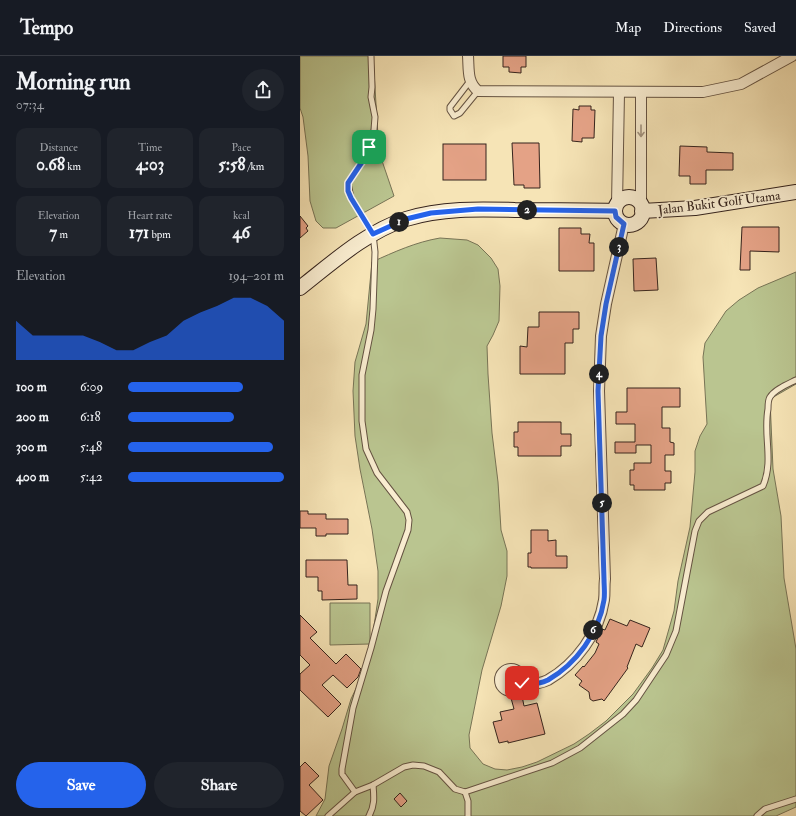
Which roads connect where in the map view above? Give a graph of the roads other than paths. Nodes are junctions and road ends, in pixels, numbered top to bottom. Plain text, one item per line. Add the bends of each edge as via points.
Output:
1 (371, 56) edge
2 (468, 56) edge
3 (792, 56) edge
4 (470, 81) junction
5 (478, 91) junction
6 (619, 92) junction
7 (641, 92) junction
8 (796, 192) edge
9 (616, 207) junction
10 (642, 208) junction
11 (624, 224) junction
12 (373, 234) junction
13 (300, 288) edge
14 (796, 380) edge
15 (521, 686) dead end
16 (373, 785) junction
17 (355, 792) junction
18 (465, 792) junction
19 (796, 800) edge
20 (328, 816) edge
21 (369, 816) edge
22 (468, 816) edge
23 (757, 816) edge

1 - 12 lane via 374,130 362,162 348,183 348,191
2 - 4 street
3 - 7 street via 741,84 703,92
4 - 5 street
4 - 5 lane via 450,107 454,116 460,113
5 - 6 street
6 - 7 street
6 - 9 street
7 -> 10 street
8 - 10 street, Jalan Bukit Golf Utama via 695,208
9 - 10 street via 621,200 629,197 637,200
9 - 11 street via 616,217
9 - 12 street via 478,209 431,213 406,219
10 - 11 street via 640,219 633,224
11 - 15 street via 601,336 598,391 604,601 591,634 574,660 547,680
12 - 13 street via 352,247
12 - 17 lane via 373,309 362,375 362,421 366,449 377,473 402,504 410,520 386,591 353,708 342,774
14 - 18 lane via 777,390 770,397 766,419 769,461 763,486 717,506 700,521 695,531 676,631 666,655 636,700 623,714 580,748 538,768
16 - 17 lane
16 - 18 lane via 404,767 413,765 439,772 455,789
16 - 21 lane via 375,799
17 - 20 lane
18 - 22 lane
19 - 23 lane via 765,809

